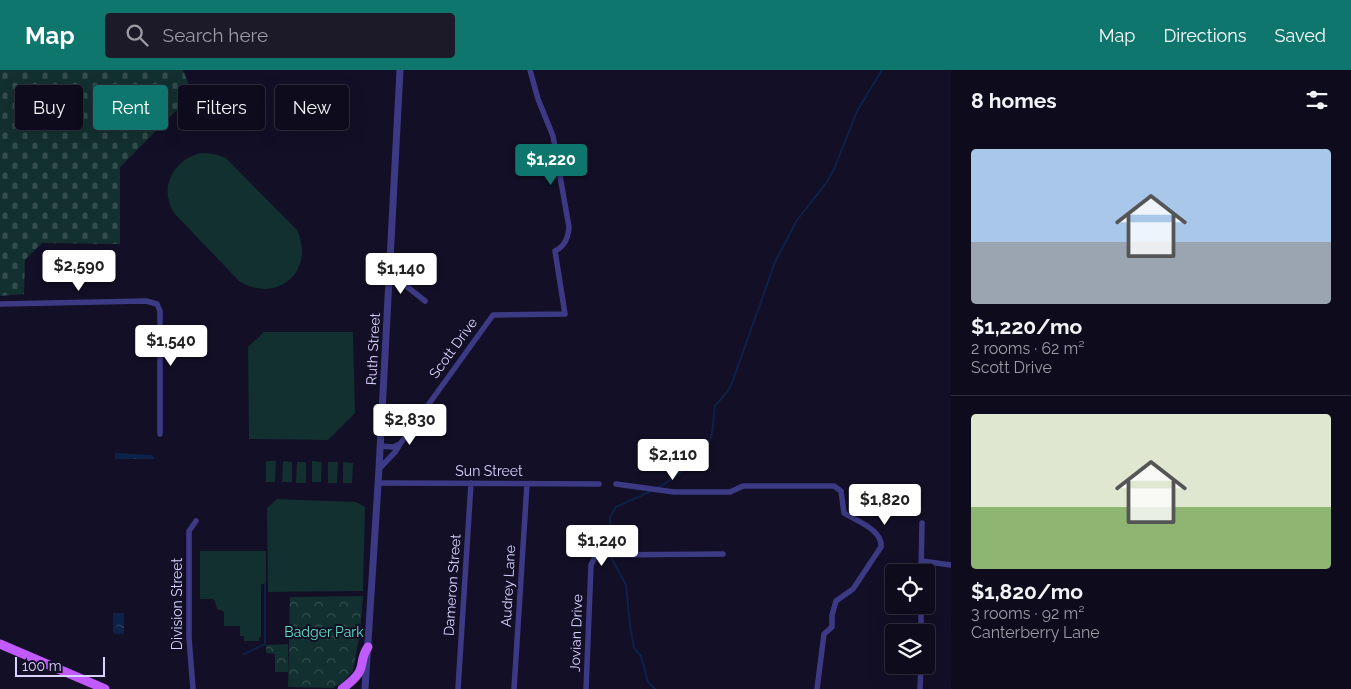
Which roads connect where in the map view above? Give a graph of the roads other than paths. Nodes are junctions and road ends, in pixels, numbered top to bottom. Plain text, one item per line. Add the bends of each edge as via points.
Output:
1 (400, 70) edge
2 (530, 70) edge
3 (390, 273) junction
4 (425, 301) dead end
5 (0, 304) edge
6 (160, 434) dead end
7 (400, 444) junction
8 (380, 446) junction
9 (379, 469) junction
10 (471, 483) junction
11 (378, 484) junction
12 (527, 484) junction
13 (599, 484) dead end
14 (616, 484) dead end
15 (196, 521) dead end
16 (922, 523) dead end
17 (723, 554) dead end
18 (922, 561) joint
19 (951, 565) edge
20 (0, 644) edge
21 (368, 647) junction
22 (921, 674) edge
23 (458, 688) edge
24 (105, 689) edge
25 (193, 689) edge
26 (342, 689) edge
27 (365, 689) edge
28 (514, 689) edge
29 (586, 689) edge
30 (817, 689) edge
31 (920, 689) edge

1 - 3 street, Ruth Street
2 - 7 street, Scott Drive via 553,136 569,227 568,238 555,251 565,314 493,315
3 - 4 street
3 - 8 street, Ruth Street
5 - 6 street via 146,301 157,304 160,311
7 - 8 street
7 - 9 street, Scott Drive
8 - 9 street, Ruth Street
9 - 11 street, Ruth Street
10 - 11 street, Sun Street
10 - 12 street, Sun Street
10 - 23 street, Dameron Street
11 - 21 street, Ruth Street
12 - 13 street, Sun Street
12 - 28 street, Audrey Lane
14 - 30 street via 674,492 730,492 743,486 834,486 841,492 844,513 878,534 882,541 853,589 836,601 832,627 824,634
15 - 25 street, Division Street via 189,531 189,644
16 - 18 street
17 - 29 street, Jovian Drive via 595,557 591,565
18 - 19 street
20 - 24 main road
21 - 26 main road via 362,655 358,674
21 - 27 street, Ruth Street
22 - 31 street

